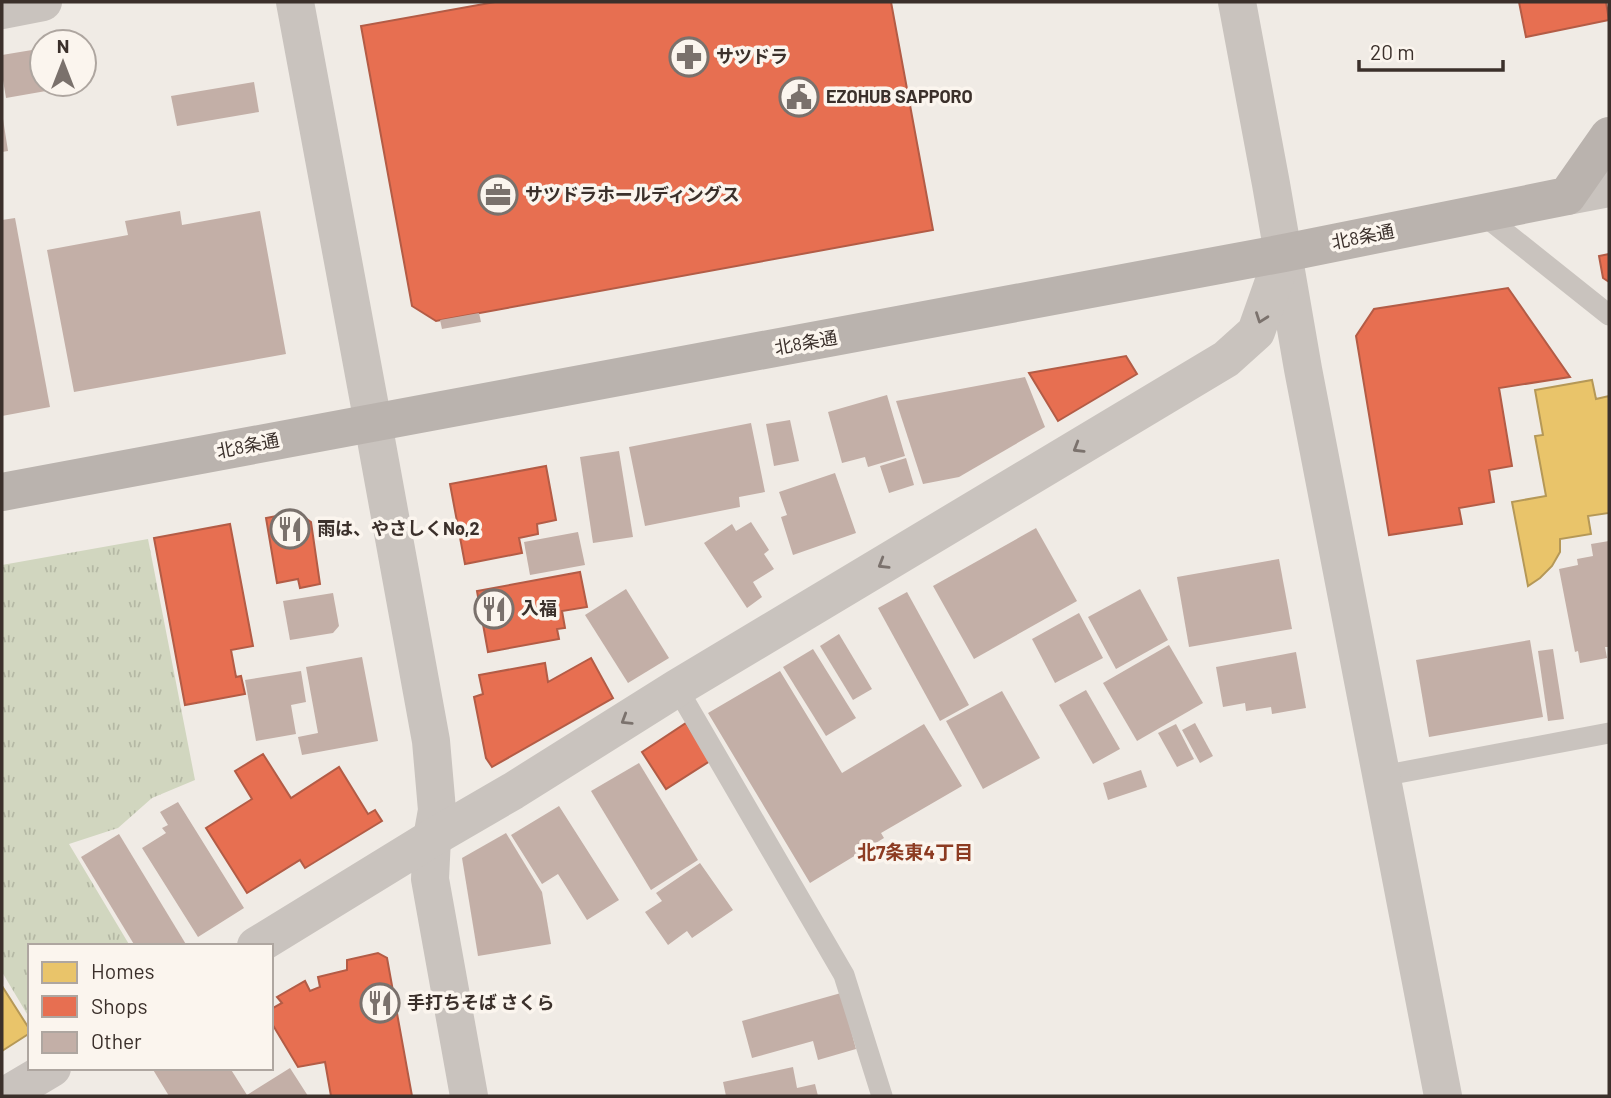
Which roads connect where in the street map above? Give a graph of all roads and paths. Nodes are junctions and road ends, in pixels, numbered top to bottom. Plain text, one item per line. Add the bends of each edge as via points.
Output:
1 (43, 2) edge
2 (295, 2) edge
3 (1237, 2) edge
4 (2, 10) edge
5 (1609, 136) edge
6 (1609, 188) edge
7 (1567, 196) junction
8 (1481, 213) junction
9 (1284, 254) junction
10 (1609, 315) edge
11 (373, 423) junction
12 (2, 492) edge
13 (677, 688) junction
14 (1609, 733) edge
15 (1381, 776) junction
16 (432, 838) junction
17 (259, 944) edge
18 (49, 1070) edge
19 (5, 1096) edge
20 (468, 1096) edge
21 (882, 1096) edge
22 (1443, 1096) edge

1 - 4 street
2 - 11 street
3 - 9 street
5 - 7 main road
6 - 7 street, 北8条通
7 - 8 main road, 北8条通
8 - 9 main road, 北8条通
8 - 10 lane
9 - 11 main road, 北8条通
9 -> 13 street via 1256,332 1226,359
9 - 15 street
11 - 12 main road, 北8条通
11 - 16 street via 430,741 437,810
13 -> 16 street
13 - 21 lane via 844,975
14 - 15 lane
15 - 22 street
16 - 17 street
16 - 20 street via 430,879
18 - 19 street

